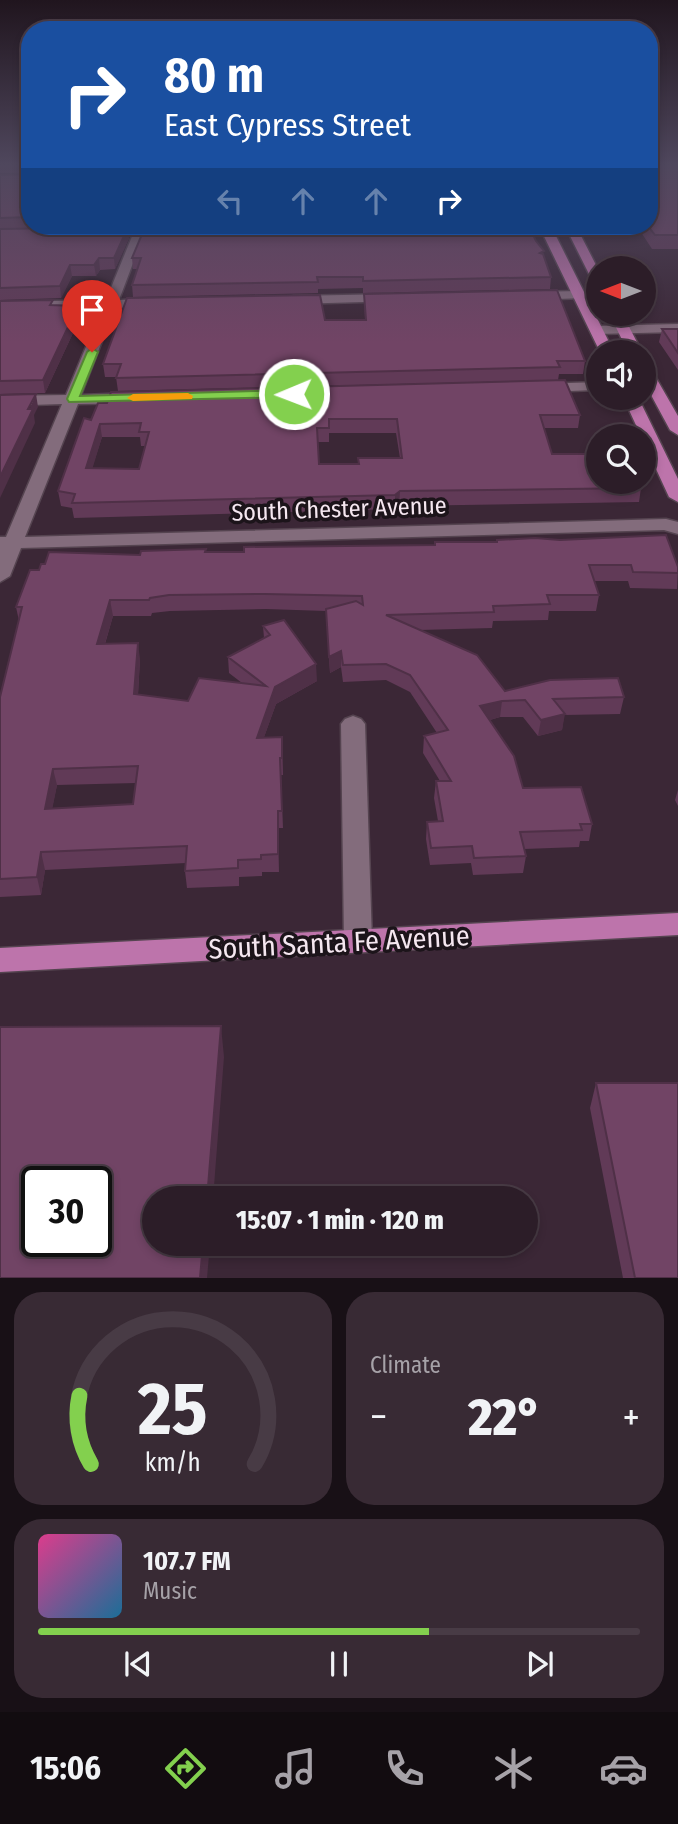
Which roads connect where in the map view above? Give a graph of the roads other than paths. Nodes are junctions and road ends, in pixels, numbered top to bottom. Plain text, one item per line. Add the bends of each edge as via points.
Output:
1 (138, 235) edge
2 (549, 235) edge
3 (575, 235) edge
4 (586, 257) edge
5 (579, 295) junction
6 (510, 296) edge
7 (401, 298) edge
8 (277, 301) edge
9 (167, 303) edge
10 (112, 304) junction
11 (0, 306) edge
12 (622, 326) edge
13 (678, 328) edge
14 (597, 330) junction
15 (624, 330) junction
16 (602, 340) edge
17 (629, 340) edge
18 (586, 386) edge
19 (529, 388) edge
20 (656, 396) edge
21 (156, 397) edge
22 (73, 399) junction
23 (0, 401) edge
24 (636, 410) edge
25 (676, 423) edge
26 (678, 497) edge
27 (678, 528) edge
28 (7, 543) edge
29 (0, 576) edge
30 (353, 724) dead end
31 (678, 924) edge
32 (358, 942) junction
33 (0, 960) edge

1 - 10 street
2 - 5 main road
3 - 4 main road
5 - 6 street
5 - 14 main road
7 - 8 street
9 - 10 street
10 - 11 street
10 - 22 street
12 - 15 main road
13 - 15 street
14 - 15 street
14 - 16 main road
15 - 17 main road
18 - 19 street
20 - 25 main road
21 - 22 street
22 - 23 street
22 - 28 street
24 - 26 main road
27 - 28 street, South Chester Avenue via 666,524
28 - 29 street
30 - 32 street
31 - 32 main road, South Santa Fe Avenue
32 - 33 main road, South Santa Fe Avenue

